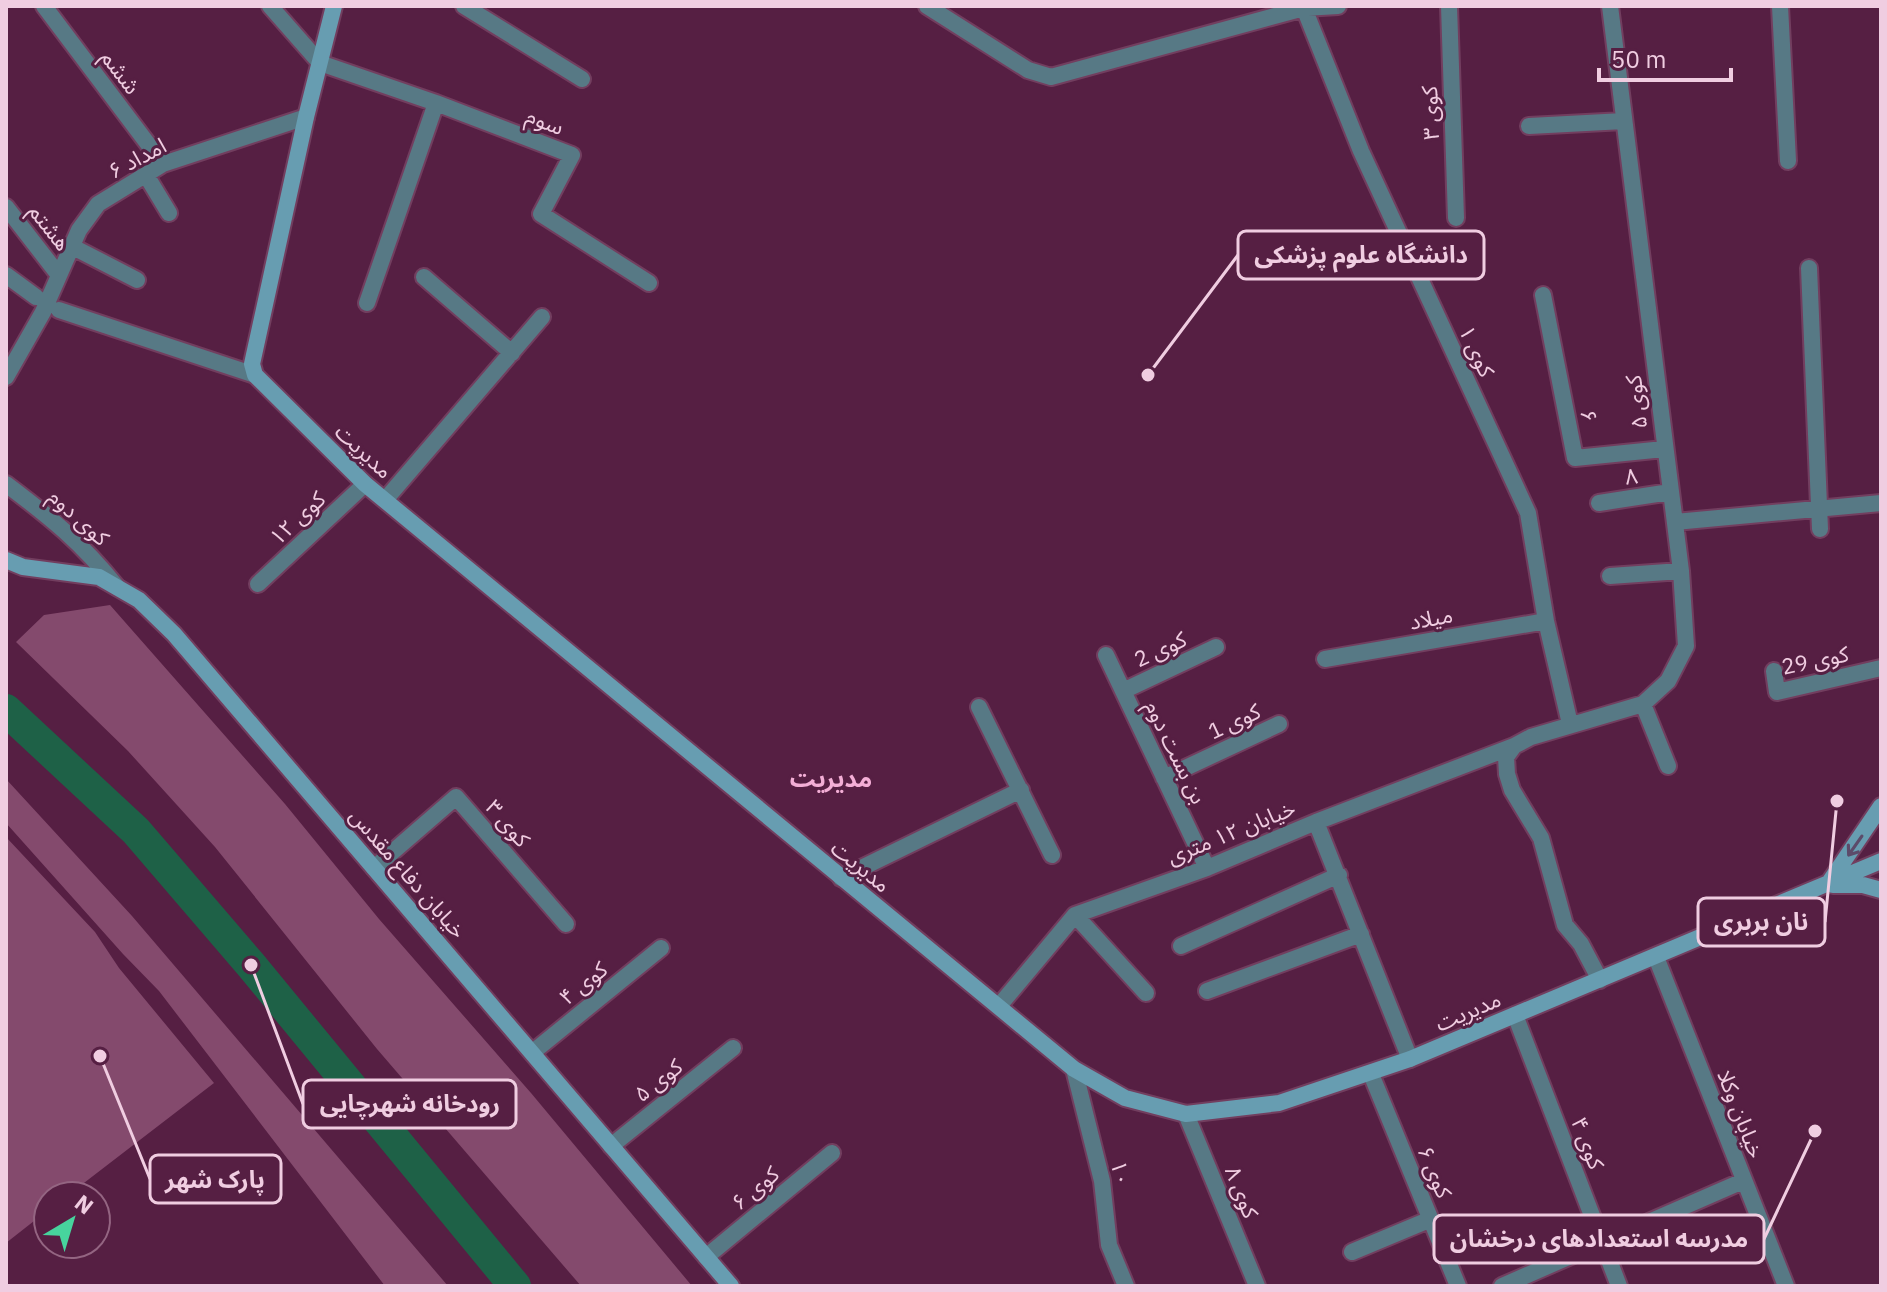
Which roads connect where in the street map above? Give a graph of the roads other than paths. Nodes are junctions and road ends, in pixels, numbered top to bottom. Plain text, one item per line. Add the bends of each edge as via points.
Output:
1 (44, 6) edge
2 (270, 6) edge
3 (334, 6) edge
4 (464, 6) edge
5 (927, 6) edge
6 (1338, 6) edge
7 (1449, 6) edge
8 (1610, 6) edge
9 (1780, 6) edge
10 (1304, 8) junction
11 (320, 63) junction
12 (582, 79) dead end
13 (436, 103) junction
14 (306, 117) junction
15 (1624, 121) junction
16 (1529, 126) dead end
17 (1788, 161) dead end
18 (163, 164) junction
19 (146, 175) junction
20 (6, 207) edge
21 (169, 213) dead end
22 (1456, 218) dead end
23 (71, 246) junction
24 (1809, 268) dead end
25 (58, 274) junction
26 (6, 275) edge
27 (424, 277) dead end
28 (137, 280) dead end
29 (649, 283) dead end
30 (1543, 295) dead end
31 (367, 303) dead end
32 (47, 304) junction
33 (542, 317) dead end
34 (512, 353) junction
35 (255, 375) junction
36 (6, 377) edge
37 (1664, 449) junction
38 (6, 484) edge
39 (365, 484) junction
40 (1670, 492) junction
41 (385, 500) junction
42 (1599, 503) dead end
43 (1881, 503) edge
44 (1819, 508) junction
45 (1675, 522) junction
46 (1820, 529) dead end
47 (6, 560) edge
48 (1681, 571) junction
49 (1610, 576) dead end
50 (258, 584) dead end
51 (118, 588) junction
52 (1546, 621) junction
53 (1216, 647) dead end
54 (1106, 655) dead end
55 (1325, 659) dead end
56 (1881, 668) edge
57 (1774, 671) dead end
58 (1123, 691) junction
59 (1643, 704) junction
60 (979, 707) dead end
61 (1279, 724) dead end
62 (1570, 724) junction
63 (1514, 746) junction
64 (1668, 766) dead end
65 (1164, 778) junction
66 (1021, 790) junction
67 (1881, 806) edge
68 (1316, 822) junction
69 (1052, 855) dead end
70 (1881, 861) edge
71 (374, 868) junction
72 (1207, 868) junction
73 (1339, 875) junction
74 (841, 878) junction
75 (1828, 885) junction
76 (1881, 890) edge
77 (1075, 915) junction
78 (566, 924) dead end
79 (1361, 934) junction
80 (1181, 946) dead end
81 (661, 948) dead end
82 (1656, 957) junction
83 (1600, 980) junction
84 (1207, 991) dead end
85 (1146, 993) dead end
86 (999, 1006) junction
87 (1515, 1015) junction
88 (733, 1048) dead end
89 (533, 1052) junction
90 (1410, 1059) junction
91 (1074, 1069) junction
92 (1371, 1074) junction
93 (1186, 1114) junction
94 (611, 1146) junction
95 (832, 1153) dead end
96 (1743, 1181) junction
97 (1431, 1219) junction
98 (1602, 1242) junction
99 (1352, 1252) dead end
100 (706, 1257) junction
101 (731, 1286) edge
102 (1126, 1286) edge
103 (1257, 1286) edge
104 (1458, 1286) edge
105 (1502, 1286) edge
106 (1619, 1286) edge
107 (1786, 1286) edge

1 - 18 street, ششم
2 - 11 street
3 - 11 street
4 - 12 street
5 - 10 street via 1028,70 1051,77
6 - 10 street
7 - 22 street, کوی ۳
8 - 15 street, کوی ۵
9 - 17 street
10 - 52 street, کوی ۱ via 1361,151 1528,513
11 - 13 street, سوم
11 - 14 street
13 - 29 street, سوم via 572,155 541,214
13 - 31 street
14 - 18 street, امداد ۶
14 - 35 street via 252,364
15 - 16 street
15 - 37 street, کوی ۵
18 - 19 street, امداد ۶
19 - 21 street
19 - 23 street, امداد ۶ via 98,204
20 - 25 street, هشتم
23 - 25 street, امداد ۶
23 - 28 street
24 - 44 street
25 - 32 street, امداد ۶
26 - 32 street
27 - 34 street
30 - 37 street, ۶ via 1575,458
32 - 35 street
32 - 36 street
33 - 34 street
34 - 41 street
35 - 39 street, مدیریت
37 - 40 street, کوی ۵
38 - 51 street, کوی دوم via 68,531
39 - 41 street, مدیریت
39 - 50 street, کوی ۱۲
40 - 42 street, ۸
40 - 45 street, کوی ۵
41 - 74 street, مدیریت
43 - 44 street
44 - 45 street
44 - 46 street
45 - 48 street, کوی ۵
47 - 51 street, خیابان دفاع مقدس via 99,577
48 - 49 street
48 - 59 street, کوی ۵ via 1686,646 1668,681
51 - 71 street, خیابان دفاع مقدس via 139,600 174,634
52 - 55 street, میلاد
52 - 62 street, کوی ۱
53 - 58 street, کوی 2
54 - 58 street, بن بست دوم
56 - 57 street, کوی 29 via 1777,692
58 - 65 street, بن بست دوم
59 - 62 street
59 - 64 street
60 - 66 street
61 - 65 street, کوی 1
62 - 63 street, خیابان ۱۲ متری
63 - 68 street, خیابان ۱۲ متری
63 - 83 street via 1506,757 1512,790 1541,838 1565,925
65 - 72 street, بن بست دوم
66 - 69 street
66 - 74 street
67 -> 75 street
68 - 72 street, خیابان ۱۲ متری
68 - 73 street
70 - 75 street, مدیریت
71 - 78 street, کوی ۳ via 456,797
71 - 89 street, خیابان دفاع مقدس
72 - 77 street, خیابان ۱۲ متری
73 - 79 street
73 - 80 street
74 - 86 street, مدیریت
75 - 76 street
75 - 82 street, مدیریت
77 - 85 street
77 - 86 street
79 - 84 street
79 - 90 street
81 - 89 street, کوی ۴
82 - 83 street, مدیریت
82 - 96 street, خیابان وکلا
83 - 87 street, مدیریت
86 - 91 street, مدیریت
87 - 90 street, مدیریت
87 - 98 street, کوی ۴
88 - 94 street, کوی ۵
89 - 94 street, خیابان دفاع مقدس
90 - 92 street, مدیریت
91 - 93 street, مدیریت via 1125,1098
91 - 102 street, ۱۰ via 1102,1181 1109,1245
92 - 93 street, مدیریت via 1279,1103
92 - 97 street, کوی ۶
93 - 103 street, کوی ۸
94 - 100 street, خیابان دفاع مقدس
95 - 100 street, کوی ۶
96 - 98 street
96 - 107 street, خیابان وکلا
97 - 99 street
97 - 104 street, کوی ۶
98 - 105 street
98 - 106 street, کوی ۴
100 - 101 street, خیابان دفاع مقدس

